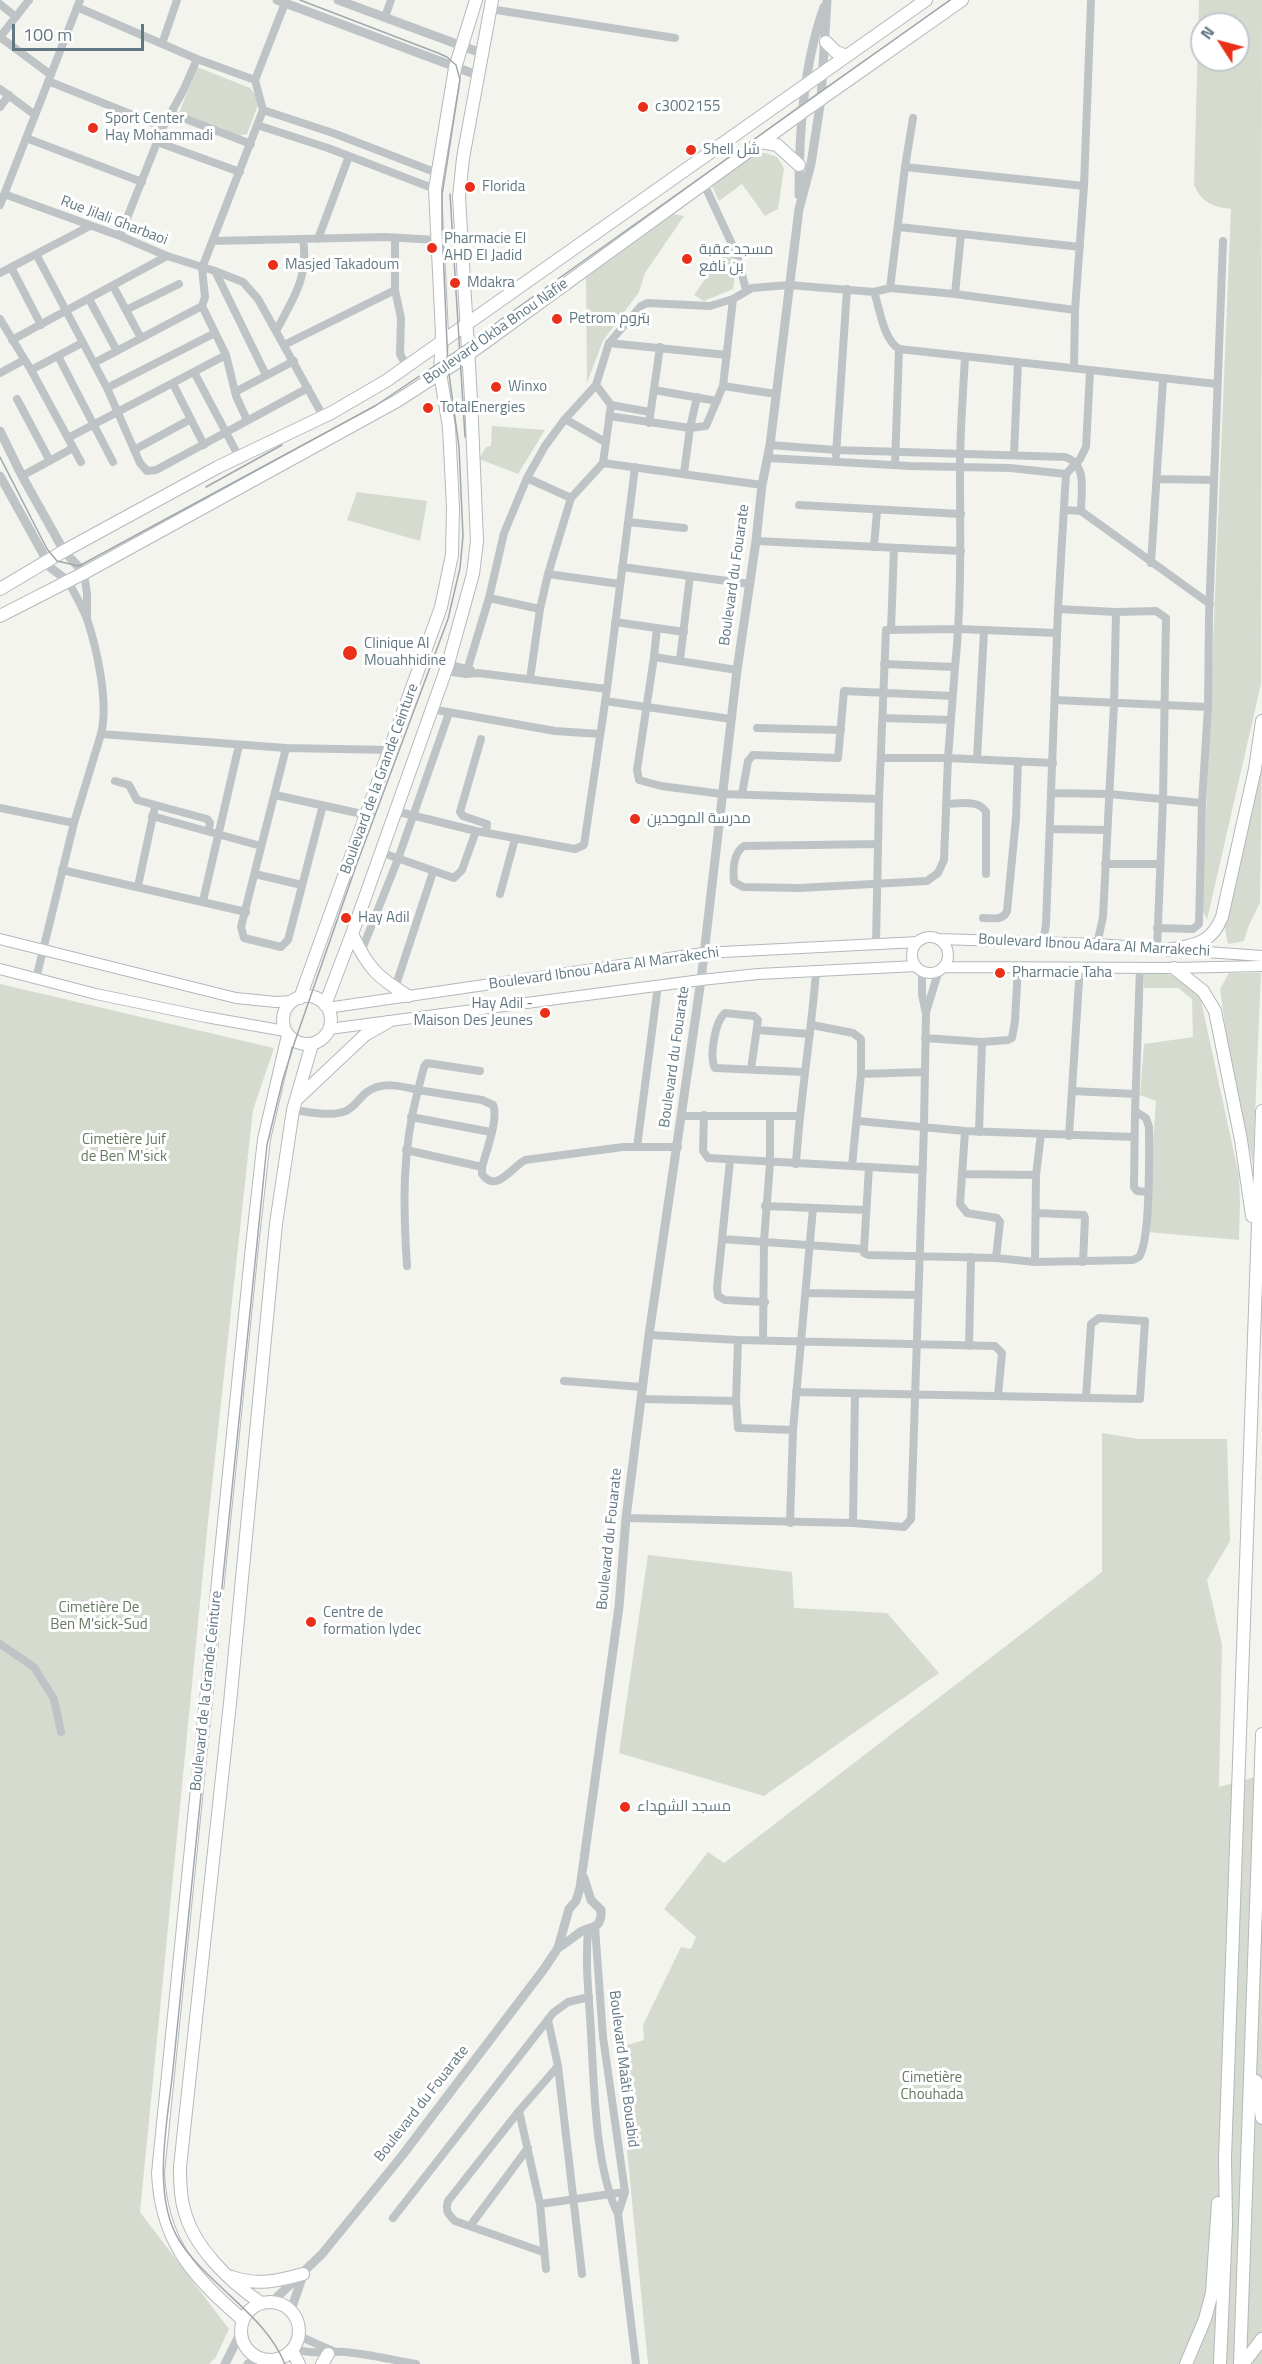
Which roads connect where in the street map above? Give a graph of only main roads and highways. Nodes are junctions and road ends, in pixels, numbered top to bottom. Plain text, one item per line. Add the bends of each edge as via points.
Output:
1 (476, 0) edge
2 (926, 0) edge
3 (962, 0) edge
4 (491, 5) edge
5 (826, 42) road end
6 (847, 56) junction
7 (761, 142) junction
8 (799, 165) road end
9 (465, 297) junction
10 (490, 308) junction
11 (467, 323) junction
12 (441, 343) junction
13 (469, 353) junction
14 (440, 373) junction
15 (0, 589) edge
16 (0, 616) edge
17 (1262, 722) edge
18 (352, 934) junction
19 (0, 939) edge
20 (939, 939) junction
21 (918, 942) junction
22 (1163, 949) junction
23 (1262, 956) edge
24 (1247, 961) junction
25 (1262, 966) edge
26 (919, 968) junction
27 (1174, 968) junction
28 (0, 969) edge
29 (941, 969) junction
30 (408, 996) junction
31 (297, 999) junction
32 (326, 1006) junction
33 (388, 1022) junction
34 (329, 1029) junction
35 (286, 1033) junction
36 (312, 1044) junction
37 (294, 1105) junction
38 (1262, 1111) edge
39 (1256, 1276) junction
40 (1262, 1734) edge
41 (1252, 2049) junction
42 (1262, 2118) edge
43 (1225, 2158) junction
44 (303, 2274) road end
45 (230, 2276) junction
46 (267, 2302) junction
47 (242, 2326) junction
48 (1262, 2339) edge
49 (293, 2350) junction
50 (261, 2361) edge
51 (299, 2364) edge
52 (1186, 2364) edge
53 (1220, 2364) edge
54 (1242, 2364) edge

1 - 12 main road, Boulevard de la Grande Ceinture via 455,68 435,189
2 - 6 main road, Boulevard Okba Bnou Nafie
3 - 7 main road, Boulevard Okba Bnou Nafie
4 - 9 main road, Boulevard de la Grande Ceinture via 459,197
5 - 6 main road
6 - 10 main road, Boulevard Okba Bnou Nafie
7 - 8 main road via 777,145
7 - 13 main road, Boulevard Okba Bnou Nafie
9 - 10 main road via 473,305
9 - 11 main road, Boulevard de la Grande Ceinture
10 - 11 main road, Boulevard Okba Bnou Nafie
11 - 12 main road, Boulevard Okba Bnou Nafie
11 - 13 main road, Boulevard de la Grande Ceinture
12 - 14 main road, Boulevard de la Grande Ceinture
12 - 15 main road, Boulevard Okba Bnou Nafie via 386,381 64,551
13 - 14 main road, Boulevard Okba Bnou Nafie
13 - 18 main road, Boulevard de la Grande Ceinture via 477,541 473,574 446,668
14 - 16 main road, Boulevard Okba Bnou Nafie via 397,401
14 - 31 main road, Boulevard de la Grande Ceinture via 449,427 453,507 452,555 441,607 392,750
17 - 22 main road via 1255,769 1217,929 1194,946
18 - 30 main road via 373,971
18 - 32 main road, Boulevard de la Grande Ceinture
19 - 31 main road via 236,998 269,1002
20 - 21 main road via 928,937
20 - 22 main road, Boulevard Ibnou Adara Al Marrakechi
20 - 29 main road via 948,956
21 - 26 main road via 912,953
21 - 30 main road, Boulevard Ibnou Adara Al Marrakechi via 703,952
22 - 24 main road, Boulevard Ibnou Adara Al Marrakechi
23 - 24 main road
24 - 25 main road
24 - 27 main road, Boulevard Ibnou Adara Al Marrakechi
26 - 29 main road via 933,972
26 - 33 main road, Boulevard Ibnou Adara Al Marrakechi via 758,974
27 - 29 main road, Boulevard Ibnou Adara Al Marrakechi
27 - 39 main road via 1203,991 1215,1011 1241,1140
28 - 35 main road
30 - 32 main road, Boulevard Ibnou Adara Al Marrakechi
31 - 32 main road via 313,998
31 - 35 main road via 285,1010
32 - 34 main road
33 - 34 main road, Boulevard Ibnou Adara Al Marrakechi
33 - 37 main road via 364,1035
34 - 36 main road
35 - 36 main road via 297,1042
35 - 47 main road, Boulevard de la Grande Ceinture via 266,1129 253,1234 158,2173 164,2218 177,2247 196,2277
36 - 37 main road, Boulevard de la Grande Ceinture
37 - 45 main road, Boulevard de la Grande Ceinture via 268,1297 180,2167 184,2211 191,2228 200,2244
38 - 39 main road
39 - 43 main road
40 - 41 main road
41 - 42 main road
41 - 54 main road
43 - 52 main road via 1212,2293
43 - 53 main road
44 - 45 main road via 260,2283
45 - 46 main road, Boulevard de la Grande Ceinture
46 - 47 main road via 253,2307
46 - 49 main road via 283,2304 291,2310 300,2327
47 - 50 main road via 244,2344
48 - 54 main road
49 - 50 main road via 282,2358
49 - 51 main road

